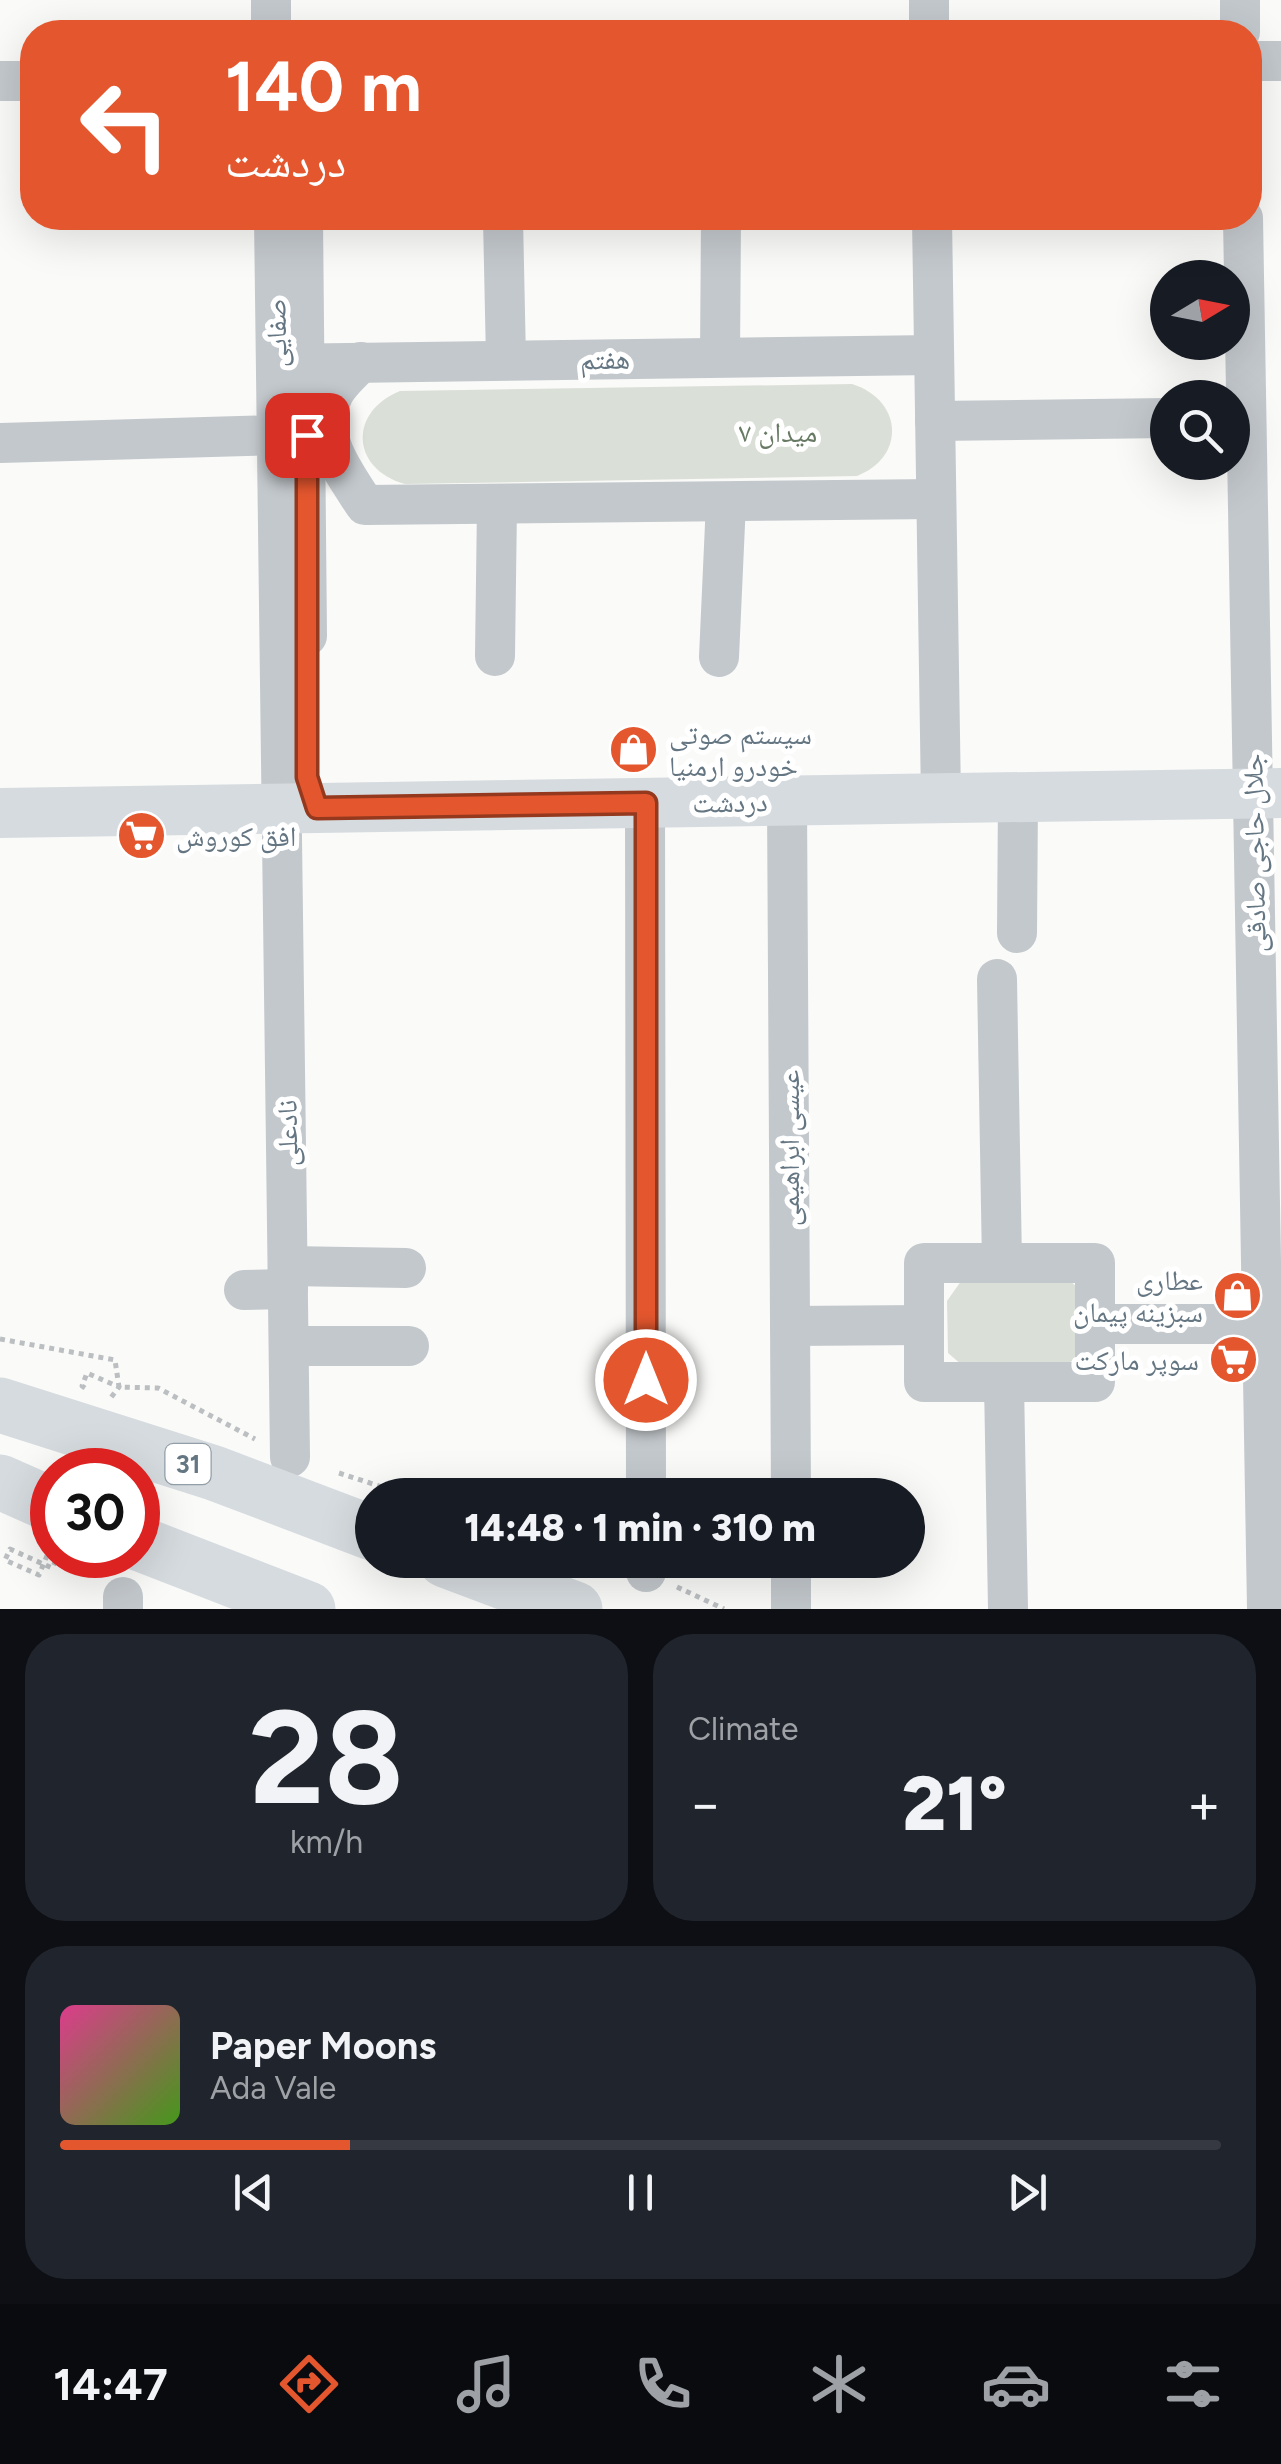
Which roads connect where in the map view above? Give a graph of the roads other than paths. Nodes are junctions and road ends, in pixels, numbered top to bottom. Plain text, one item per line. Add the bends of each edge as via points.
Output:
1 (275, 230) edge
2 (302, 230) edge
3 (502, 230) edge
4 (722, 230) edge
5 (932, 230) edge
6 (1244, 230) edge
7 (934, 354) junction
8 (720, 357) junction
9 (506, 360) junction
10 (360, 362) junction
11 (292, 363) junction
12 (1253, 417) edge
13 (1150, 418) edge
14 (935, 421) junction
15 (278, 435) junction
16 (0, 444) edge
17 (936, 499) junction
18 (726, 502) junction
19 (365, 505) junction
20 (497, 505) junction
21 (293, 508) junction
22 (496, 656) dead end
23 (720, 658) dead end
24 (1267, 793) edge
25 (1018, 797) junction
26 (941, 798) junction
27 (787, 801) junction
28 (646, 803) junction
29 (300, 808) junction
30 (0, 814) edge
31 (1017, 933) dead end
32 (997, 980) dead end
33 (1270, 1136) edge
34 (1002, 1263) junction
35 (406, 1268) dead end
36 (288, 1278) junction
37 (244, 1290) dead end
38 (1095, 1324) junction
39 (1262, 1324) junction
40 (924, 1325) junction
41 (790, 1326) junction
42 (289, 1346) junction
43 (408, 1346) dead end
44 (0, 1368) edge
45 (1004, 1382) junction
46 (0, 1405) edge
47 (290, 1458) road end
48 (214, 1472) junction
49 (646, 1478) edge
50 (790, 1478) edge
51 (0, 1482) edge
52 (30, 1495) edge
53 (0, 1519) edge
54 (355, 1526) edge
55 (30, 1542) edge
56 (160, 1577) edge
57 (493, 1578) edge
58 (791, 1578) edge
59 (308, 1609) edge
60 (575, 1609) edge
61 (791, 1609) edge
62 (1008, 1609) edge
63 (1267, 1609) edge

1 - 11 street, صفایی
2 - 11 street
3 - 9 street
4 - 8 street
5 - 7 street
6 - 12 street, جلال حاجی صادقی
7 - 8 street, هفتم
7 - 14 street
8 - 9 street, هفتم
9 - 10 street, هفتم
10 - 11 street, هفتم
10 - 19 street via 335,392 325,426 338,464
11 - 15 street, صفایی
11 - 21 street
12 - 24 street, جلال حاجی صادقی
13 - 14 street
14 - 17 street
15 - 16 street
15 - 21 street, صفایی
17 - 18 street
17 - 26 street
18 - 20 street
18 - 23 street
19 - 20 street
19 - 21 street
20 - 22 street
21 - 29 street, نادعلی via 307,777
24 - 25 main road, دردشت
24 - 33 street, جلال حاجی صادقی
25 - 26 main road, دردشت
25 - 31 street
26 - 27 main road, دردشت
27 - 28 main road, دردشت
27 - 41 street, عیسی ابراهیمی
28 - 29 main road, دردشت
28 - 49 street
29 - 30 main road, دردشت
29 - 36 street, نادعلی
32 - 34 street
33 - 39 street, جلال حاجی صادقی
34 - 38 street via 1095,1263
34 - 40 street via 924,1263
35 - 36 street
36 - 37 street
36 - 42 street, نادعلی
38 - 39 street
38 - 45 street via 1095,1382
39 - 63 street, جلال حاجی صادقی
40 - 41 street
40 - 45 street via 924,1382
41 - 50 street, عیسی ابراهیمی
42 - 43 street
42 - 47 street, نادعلی
44 - 48 highway via 61,1391
45 - 62 street
46 - 48 highway, 31
48 - 54 highway, 31
51 - 52 highway
53 - 55 highway
56 - 59 highway
57 - 60 highway
58 - 61 street

